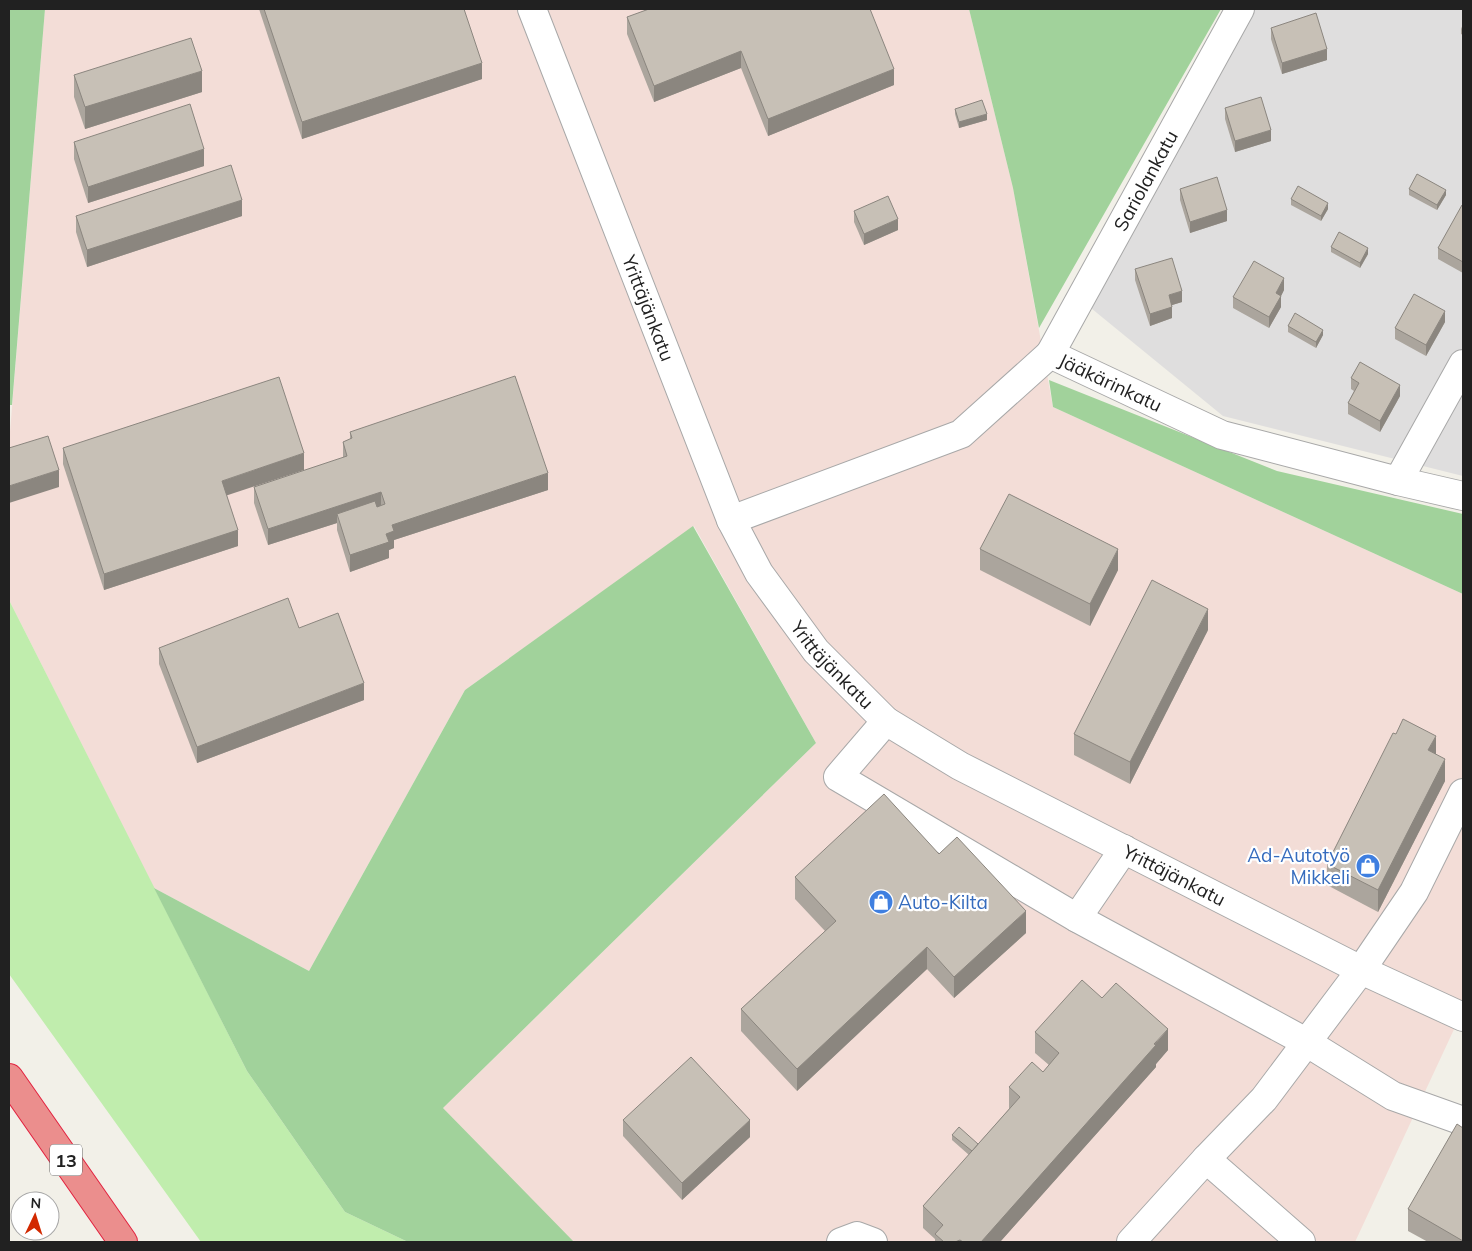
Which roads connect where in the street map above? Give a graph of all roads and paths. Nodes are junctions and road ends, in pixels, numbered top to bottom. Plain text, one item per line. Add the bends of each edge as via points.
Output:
1 (532, 9) edge
2 (1240, 9) edge
3 (1050, 354) junction
4 (1463, 364) edge
5 (1398, 481) junction
6 (1463, 496) edge
7 (731, 520) junction
8 (886, 721) junction
9 (1463, 793) edge
10 (1124, 849) junction
11 (1077, 918) junction
12 (1360, 970) junction
13 (1463, 1017) edge
14 (1306, 1042) junction
15 (9, 1078) edge
16 (1463, 1121) edge
17 (1206, 1159) junction
18 (123, 1242) edge
19 (841, 1242) edge
20 (873, 1242) edge
21 (1131, 1242) edge
22 (1301, 1242) edge

1 - 7 street, Yrittäjänkatu
2 - 3 street, Sariolankatu
3 - 5 street, Jääkärinkatu via 1222,435
3 - 7 street, Jääkärinkatu via 961,434
4 - 5 street
5 - 6 street, Jääkärinkatu
7 - 8 street, Yrittäjänkatu via 759,573 816,651
8 - 10 street, Yrittäjänkatu via 960,766
8 - 11 street via 838,777
9 - 12 street via 1414,892
10 - 11 street
10 - 12 street, Yrittäjänkatu
11 - 14 street
12 - 13 street, Yrittäjänkatu
12 - 14 street
14 - 16 street via 1393,1096
14 - 17 street via 1264,1099
15 - 18 highway, 13
17 - 21 street
17 - 22 street
19 - 20 street via 857,1236

